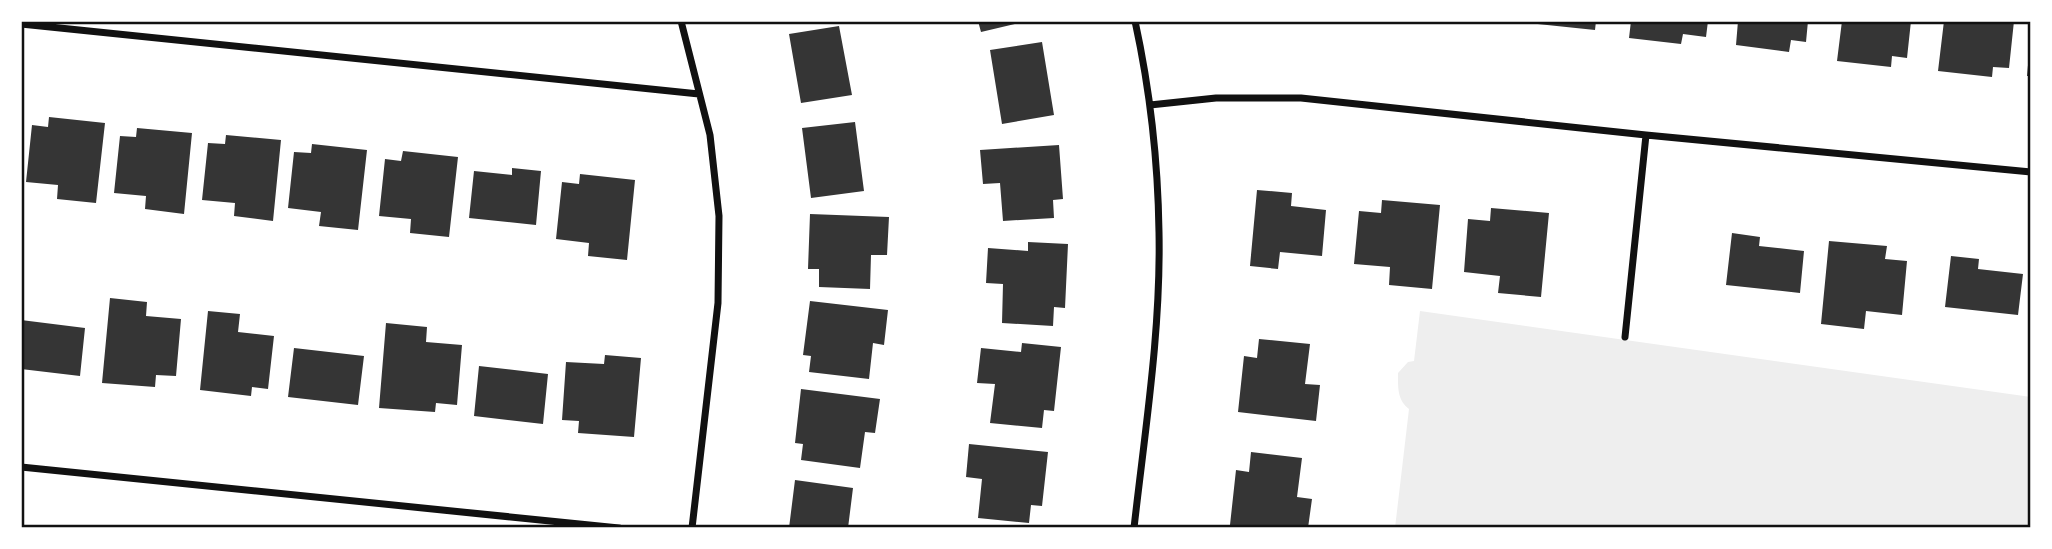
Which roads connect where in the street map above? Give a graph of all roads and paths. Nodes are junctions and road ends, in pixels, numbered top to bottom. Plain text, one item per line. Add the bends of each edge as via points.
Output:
1 (681, 21) edge
2 (1135, 21) edge
3 (21, 24) edge
4 (699, 94) junction
5 (1150, 105) junction
6 (1646, 135) junction
7 (2031, 172) edge
8 (1625, 337) dead end
9 (21, 467) edge
10 (619, 528) edge
11 (692, 528) edge
12 (1134, 528) edge

1 - 4 street
2 - 5 street
3 - 4 street
4 - 11 street via 716,176 719,256 718,303
5 - 6 street via 1216,98 1301,98
5 - 12 street via 1158,291
6 - 7 street
6 - 8 street
9 - 10 street

